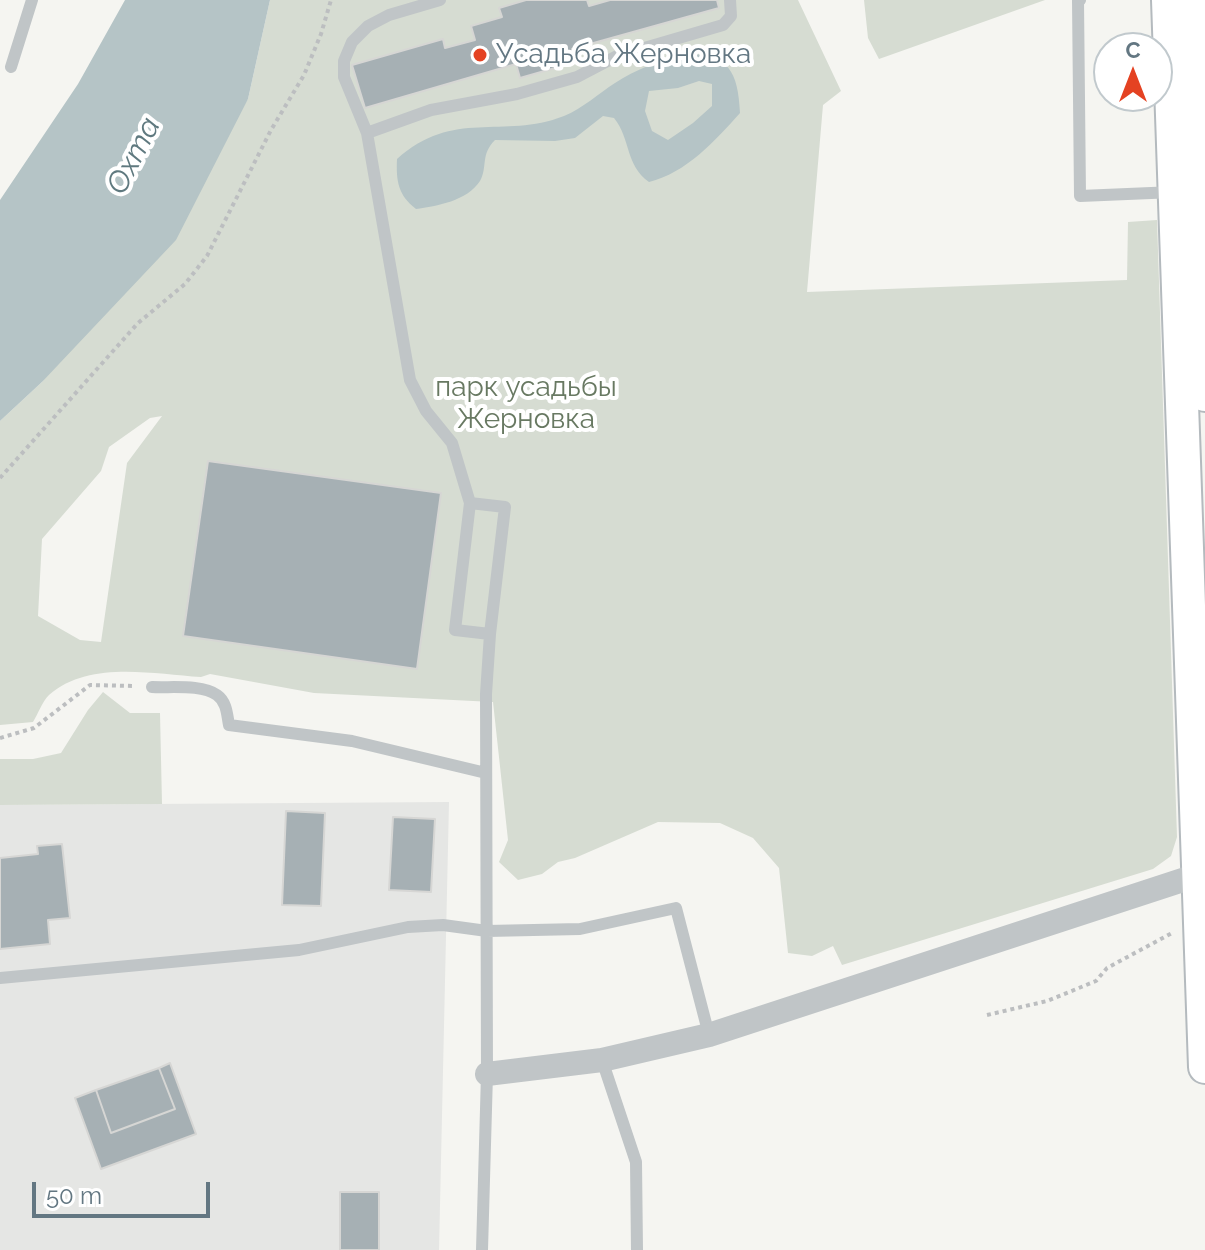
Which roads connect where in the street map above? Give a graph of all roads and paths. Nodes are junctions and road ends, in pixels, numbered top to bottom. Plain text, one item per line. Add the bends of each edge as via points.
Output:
1 (32, 0) edge
2 (331, 0) edge
3 (440, 0) edge
4 (730, 0) edge
5 (1080, 0) edge
6 (1168, 0) edge
7 (1191, 0) edge
8 (11, 67) dead end
9 (367, 133) junction
10 (1191, 141) edge
11 (1186, 191) junction
12 (1205, 395) edge
13 (0, 478) edge
14 (470, 503) junction
15 (1197, 616) edge
16 (490, 634) junction
17 (152, 687) joint
18 (0, 738) edge
19 (486, 773) junction
20 (1201, 817) edge
21 (1202, 875) edge
22 (487, 931) junction
23 (1175, 932) dead end
24 (0, 978) edge
25 (987, 1015) dead end
26 (709, 1035) junction
27 (602, 1060) junction
28 (1205, 1067) edge
29 (487, 1074) junction
30 (482, 1250) edge
31 (637, 1250) edge

1 - 8 lane
2 - 13 path via 304,75 207,256 185,284 138,323
3 - 9 lane via 389,15 352,42 344,77
4 - 9 lane via 731,16 723,25 617,56 577,77 431,110
5 - 11 lane via 1080,196
6 - 10 main road
7 - 10 main road
9 - 14 lane via 410,380 452,443
10 - 11 main road
11 - 12 main road
11 - 15 main road
14 - 16 lane via 455,630
14 - 16 lane via 505,507
15 - 20 main road
16 - 19 lane
17 - 18 path via 90,685 34,728
17 - 19 lane via 218,696 229,725 352,741
19 - 22 lane
20 - 21 main road
21 - 26 street
21 - 28 main road
22 - 24 lane via 408,927 299,950
22 - 26 lane via 580,929 676,908
22 - 29 lane
23 - 25 path via 1107,968 1096,981 1047,1001
26 - 27 street
27 - 29 street
27 - 31 lane via 636,1162
29 - 30 lane

